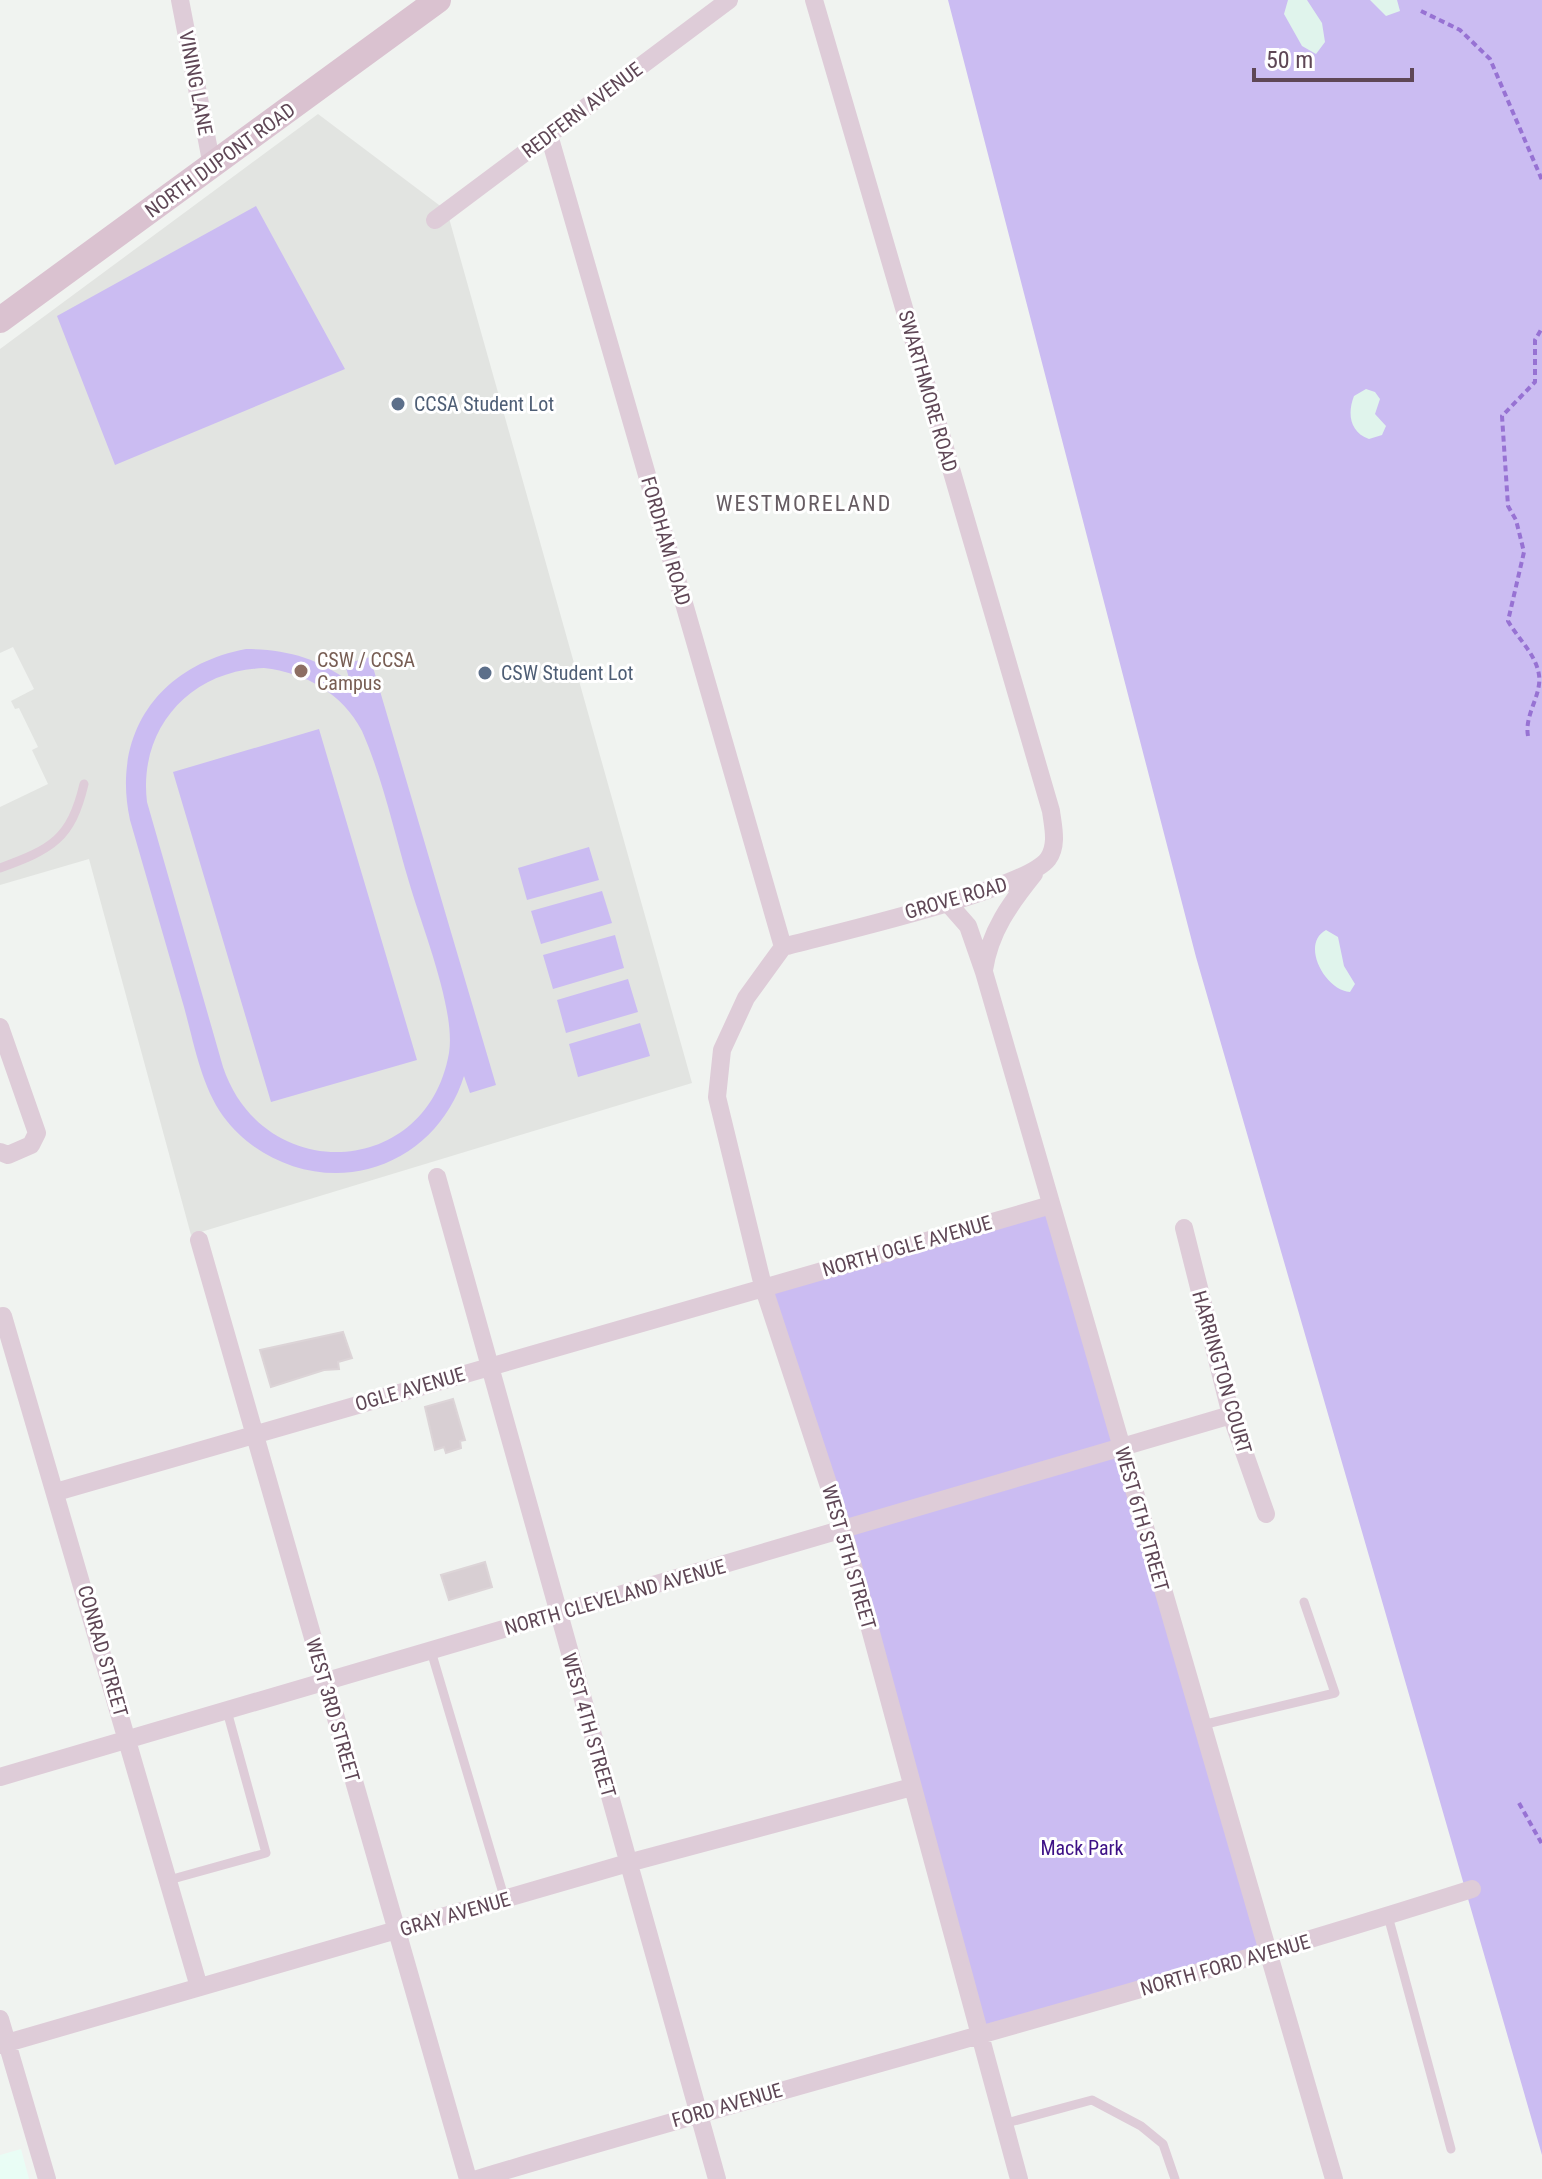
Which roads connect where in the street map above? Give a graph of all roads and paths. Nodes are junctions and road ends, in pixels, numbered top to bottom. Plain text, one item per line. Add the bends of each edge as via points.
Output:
1 (180, 0) edge
2 (438, 0) edge
3 (729, 0) edge
4 (814, 0) edge
5 (1421, 11) dead end
6 (549, 135) junction
7 (212, 166) junction
8 (1542, 180) edge
9 (435, 220) dead end
10 (0, 320) edge
11 (1542, 328) edge
12 (1528, 736) dead end
13 (84, 784) dead end
14 (0, 868) edge
15 (1037, 870) junction
16 (946, 901) junction
17 (783, 947) junction
18 (984, 972) junction
19 (0, 1027) edge
20 (0, 1152) edge
21 (437, 1177) dead end
22 (1051, 1205) junction
23 (1184, 1228) dead end
24 (199, 1240) dead end
25 (763, 1286) junction
26 (3, 1316) dead end
27 (490, 1366) junction
28 (1231, 1415) junction
29 (254, 1434) junction
30 (1122, 1447) junction
31 (56, 1492) junction
32 (1266, 1514) dead end
33 (843, 1529) junction
34 (1304, 1602) dead end
35 (557, 1614) junction
36 (431, 1651) junction
37 (325, 1682) junction
38 (227, 1711) junction
39 (1202, 1725) junction
40 (129, 1740) junction
41 (0, 1777) edge
42 (912, 1787) junction
43 (1519, 1803) dead end
44 (1542, 1844) edge
45 (628, 1863) junction
46 (169, 1880) junction
47 (1472, 1889) dead end
48 (505, 1900) junction
49 (1388, 1916) junction
50 (397, 1931) junction
51 (1269, 1954) junction
52 (199, 1987) junction
53 (0, 2019) edge
54 (977, 2034) junction
55 (3, 2044) edge
56 (698, 2113) junction
57 (1003, 2124) junction
58 (1451, 2149) dead end
59 (47, 2179) edge
60 (468, 2179) edge
61 (477, 2179) edge
62 (717, 2179) edge
63 (1019, 2179) edge
64 (1175, 2179) edge
65 (1334, 2179) edge

1 - 7 street, VINING LANE
2 - 7 main road, NORTH DUPONT ROAD
3 - 6 street, REDFERN AVENUE
4 - 15 street, SWARTHMORE ROAD via 1042,783 1055,841 1048,860
5 - 8 path via 1460,30 1490,59
6 - 9 street, REDFERN AVENUE
6 - 17 street, FORDHAM ROAD
7 - 10 main road, NORTH DUPONT ROAD
11 - 12 path via 1535,340 1535,382 1502,416 1508,506 1524,552 1508,621 1539,675
13 - 14 lane via 69,830 43,849
15 - 16 street, GROVE ROAD via 992,891
15 - 18 street, WEST 6TH STREET via 998,923
16 - 17 street, GROVE ROAD
16 - 18 street via 968,926
17 - 25 street, WEST 5TH STREET via 746,998 722,1050 717,1097
18 - 22 street, WEST 6TH STREET
19 - 20 street via 37,1133 31,1145 8,1155
21 - 27 street, WEST 4TH STREET
22 - 25 street, NORTH OGLE AVENUE
22 - 30 street, WEST 6TH STREET
23 - 28 street, HARRINGTON COURT
24 - 29 street, WEST 3RD STREET
25 - 27 street, OGLE AVENUE
25 - 33 street, WEST 5TH STREET
26 - 31 street, CONRAD STREET
27 - 29 street, OGLE AVENUE
27 - 35 street, WEST 4TH STREET
28 - 30 street, NORTH CLEVELAND AVENUE
28 - 32 street, HARRINGTON COURT
29 - 31 street, OGLE AVENUE
29 - 37 street, WEST 3RD STREET
30 - 33 street, NORTH CLEVELAND AVENUE
30 - 39 street, WEST 6TH STREET
31 - 40 street, CONRAD STREET
33 - 35 street, NORTH CLEVELAND AVENUE
33 - 42 street, WEST 5TH STREET
34 - 39 lane via 1335,1693
35 - 36 street, NORTH CLEVELAND AVENUE
35 - 45 street, WEST 4TH STREET
36 - 37 street, NORTH CLEVELAND AVENUE
36 - 48 lane
37 - 38 street, NORTH CLEVELAND AVENUE
37 - 50 street, WEST 3RD STREET
38 - 40 street, NORTH CLEVELAND AVENUE
38 - 46 lane via 266,1853
39 - 51 street, WEST 6TH STREET
40 - 41 street, NORTH CLEVELAND AVENUE
40 - 46 street, CONRAD STREET
42 - 45 street, GRAY AVENUE
42 - 54 street, WEST 5TH STREET
43 - 44 path
45 - 48 street, GRAY AVENUE
45 - 56 street, WEST 4TH STREET
46 - 52 street, CONRAD STREET
47 - 49 street, NORTH FORD AVENUE
48 - 50 street, GRAY AVENUE
49 - 51 street, NORTH FORD AVENUE
49 - 58 lane
50 - 52 street, GRAY AVENUE
50 - 60 street, WEST 3RD STREET
51 - 54 street, NORTH FORD AVENUE
51 - 65 street, WEST 6TH STREET
52 - 55 street, GRAY AVENUE
53 - 55 street
54 - 56 street, FORD AVENUE
54 - 57 street, WEST 5TH STREET
55 - 59 street
56 - 61 street, FORD AVENUE
56 - 62 street, WEST 4TH STREET
57 - 63 street, WEST 5TH STREET
57 - 64 lane via 1092,2100 1163,2144

